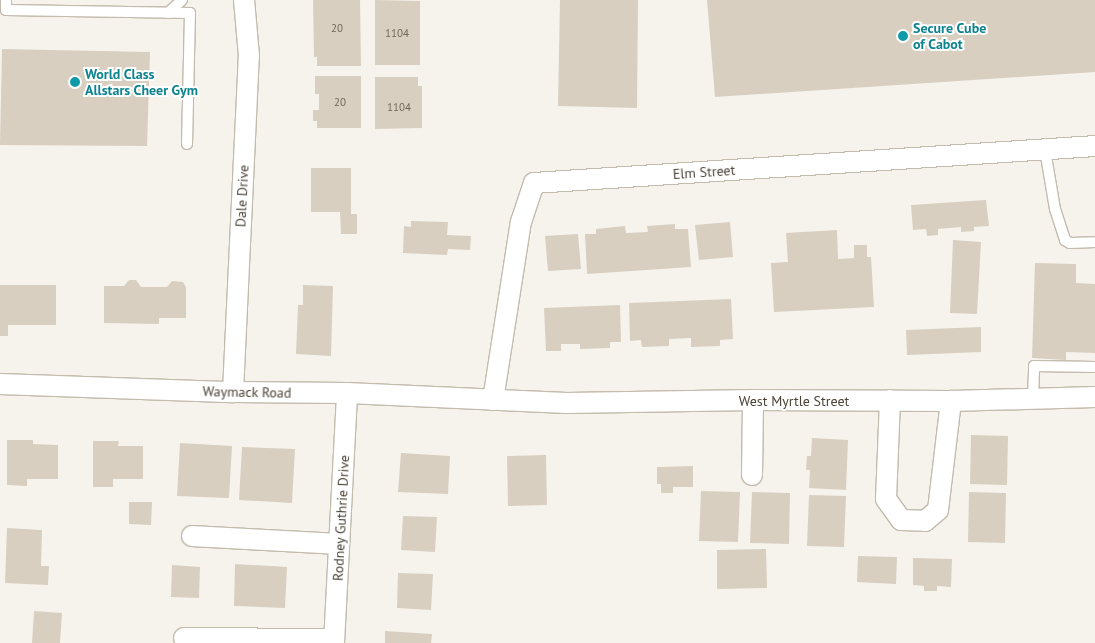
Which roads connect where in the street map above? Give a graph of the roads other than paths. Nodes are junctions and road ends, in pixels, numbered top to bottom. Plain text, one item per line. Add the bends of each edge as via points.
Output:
1 (6, 0) edge
2 (182, 0) edge
3 (244, 0) edge
4 (168, 13) junction
5 (187, 144) dead end
6 (1095, 146) edge
7 (1045, 150) junction
8 (1095, 242) edge
9 (1095, 367) edge
10 (0, 384) edge
11 (233, 392) junction
12 (347, 393) junction
13 (1095, 397) edge
14 (1033, 399) junction
15 (493, 400) junction
16 (753, 400) junction
17 (890, 400) junction
18 (951, 401) junction
19 (752, 475) dead end
20 (192, 536) dead end
21 (339, 544) junction
22 (184, 638) dead end
23 (334, 641) edge

1 - 4 lane via 6,10
2 - 4 lane
3 - 11 street, Dale Drive via 249,56
4 - 5 lane via 190,13
6 - 7 street, Elm Street
7 - 8 lane via 1055,209 1065,240 1070,243
7 - 15 street, Elm Street via 534,183 521,222
9 - 14 lane via 1034,366
10 - 11 street, Waymack Road
11 - 12 street, Waymack Road
12 - 15 street, Waymack Road
12 - 21 street, Rodney Guthrie Drive
13 - 14 street, West Myrtle Street
14 - 18 street, West Myrtle Street
15 - 16 street, West Myrtle Street via 567,403
16 - 17 street, West Myrtle Street
16 - 19 street
17 - 18 street, West Myrtle Street
17 - 18 street via 886,499 901,520 925,521 938,510
20 - 21 street
21 - 23 street, Rodney Guthrie Drive
22 - 23 street

